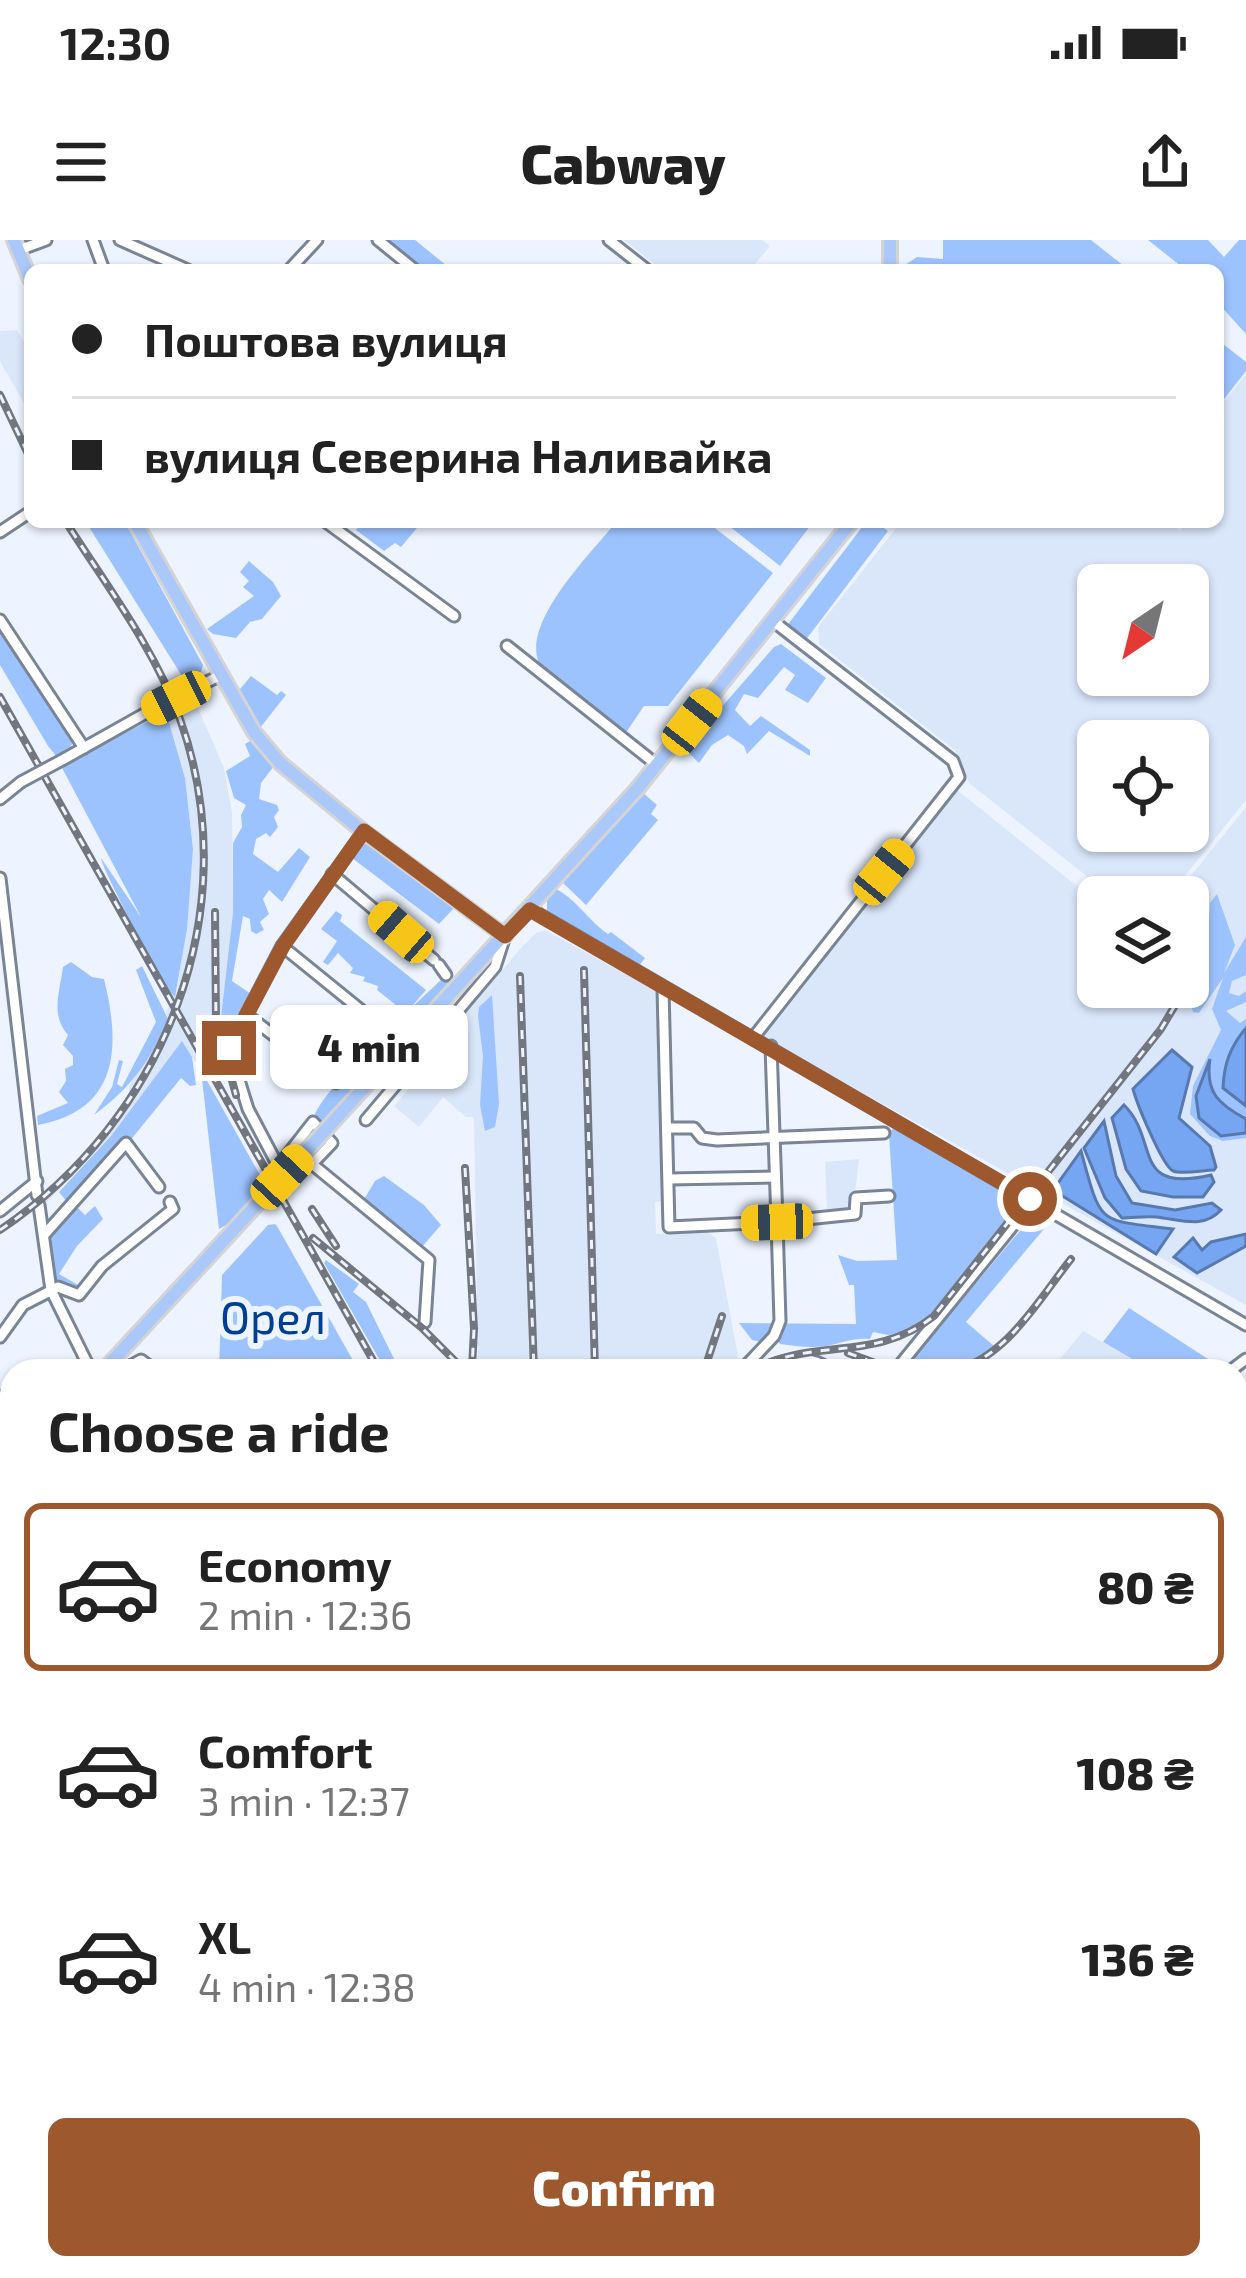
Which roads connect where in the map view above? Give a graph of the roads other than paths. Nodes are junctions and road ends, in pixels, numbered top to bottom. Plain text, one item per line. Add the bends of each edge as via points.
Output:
1 (46, 240) edge
2 (120, 240) edge
3 (317, 240) edge
4 (378, 240) edge
5 (609, 240) edge
6 (16, 245) edge
7 (174, 264) edge
8 (295, 264) edge
9 (408, 264) edge
10 (639, 264) edge
11 (138, 528) edge
12 (334, 528) edge
13 (846, 528) edge
14 (454, 616) dead end
15 (0, 620) edge
16 (772, 621) junction
17 (507, 646) dead end
18 (221, 675) junction
19 (84, 748) junction
20 (657, 765) junction
21 (0, 799) edge
22 (364, 831) junction
23 (332, 874) junction
24 (0, 878) edge
25 (530, 910) junction
26 (505, 936) junction
27 (283, 946) junction
28 (4, 953) edge
29 (440, 966) dead end
30 (663, 989) junction
31 (247, 1016) junction
32 (388, 1031) dead end
33 (753, 1038) junction
34 (771, 1046) junction
35 (336, 1083) dead end
36 (366, 1120) dead end
37 (669, 1128) junction
38 (884, 1133) dead end
39 (774, 1137) junction
40 (776, 1177) junction
41 (670, 1180) junction
42 (37, 1181) junction
43 (159, 1187) dead end
44 (889, 1196) dead end
45 (1033, 1201) junction
46 (170, 1202) dead end
47 (2, 1208) edge
48 (777, 1222) junction
49 (44, 1234) junction
50 (51, 1290) junction
51 (38, 1295) junction
52 (56, 1306) junction
53 (425, 1322) dead end
54 (1246, 1325) edge
55 (0, 1336) edge
56 (85, 1359) edge
57 (122, 1359) edge
58 (752, 1359) edge
59 (905, 1359) edge

1 - 6 street
2 - 7 street
3 - 8 street
4 - 9 street
5 - 10 street
11 - 18 main road
12 - 14 street
13 - 16 main road
15 - 19 street
16 - 20 main road
16 - 33 street via 953,761 958,777
17 - 20 street
18 - 19 street, bridge
18 - 22 main road via 280,763
19 - 21 street, bridge
20 - 25 main road
22 - 23 street
22 - 26 main road
23 - 27 street
23 - 29 street
24 - 28 street
25 - 26 main road
25 - 30 street
26 - 36 street via 495,967
26 - 57 main road, bridge
27 - 31 street
27 - 32 street
28 - 42 street
30 - 33 street
30 - 37 street
31 - 35 street
31 - 53 street via 229,1048 276,1162 314,1123 332,1143 313,1165 429,1261
33 - 34 street
34 - 39 street
34 - 45 street
37 - 39 street via 694,1128 717,1140
37 - 41 street
38 - 39 street
39 - 40 street
40 - 41 street
40 - 48 street
41 - 48 street via 670,1227
42 - 47 street
42 - 49 street
43 - 49 street via 126,1143
44 - 48 street via 856,1198 856,1214
45 - 54 street
45 - 59 street
46 - 50 street via 173,1209 80,1294
48 - 58 street via 780,1321
49 - 50 street
50 - 51 street
50 - 52 street
51 - 52 street
51 - 55 street
52 - 56 street

